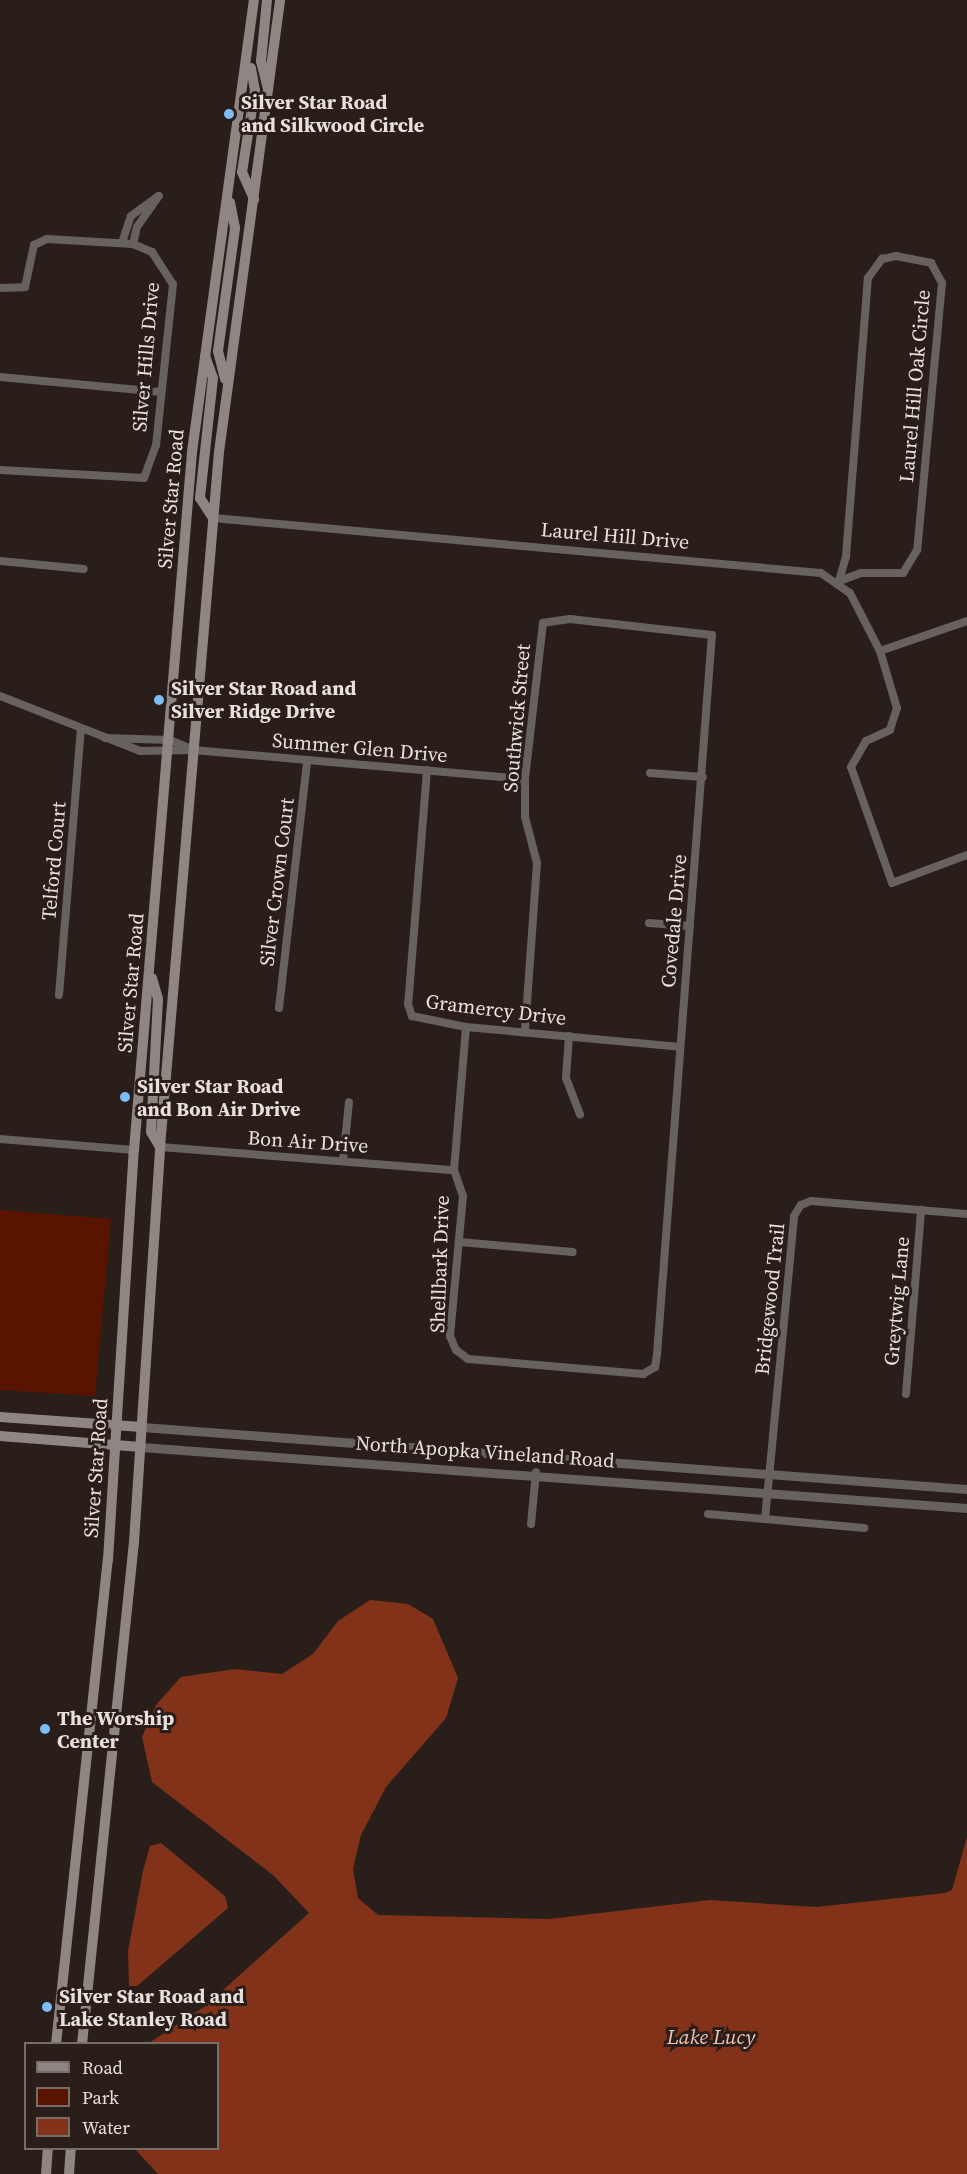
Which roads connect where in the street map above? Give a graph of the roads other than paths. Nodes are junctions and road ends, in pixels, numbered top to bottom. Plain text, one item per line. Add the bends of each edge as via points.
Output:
1 (254, 0) edge
2 (267, 0) edge
3 (280, 0) edge
4 (248, 56) junction
5 (269, 95) junction
6 (228, 196) junction
7 (254, 199) junction
8 (122, 243) junction
9 (133, 244) junction
10 (0, 288) edge
11 (204, 353) junction
12 (0, 377) edge
13 (227, 385) junction
14 (161, 392) junction
15 (0, 470) edge
16 (213, 518) junction
17 (0, 561) edge
18 (84, 569) dead end
19 (839, 581) junction
20 (967, 621) edge
21 (543, 623) joint
22 (880, 651) junction
23 (0, 696) edge
24 (81, 730) junction
25 (101, 738) junction
26 (170, 740) junction
27 (193, 750) junction
28 (169, 754) junction
29 (307, 760) junction
30 (427, 770) junction
31 (650, 773) dead end
32 (703, 777) junction
33 (525, 779) junction
34 (967, 855) edge
35 (649, 923) dead end
36 (690, 926) junction
37 (150, 969) junction
38 (59, 995) dead end
39 (279, 1008) dead end
40 (466, 1027) junction
41 (525, 1031) junction
42 (569, 1036) junction
43 (680, 1047) junction
44 (349, 1102) dead end
45 (580, 1114) dead end
46 (0, 1139) edge
47 (160, 1147) junction
48 (134, 1150) junction
49 (343, 1161) junction
50 (454, 1170) junction
51 (921, 1210) junction
52 (967, 1214) edge
53 (460, 1242) junction
54 (573, 1252) dead end
55 (643, 1374) joint
56 (906, 1394) dead end
57 (0, 1417) edge
58 (117, 1425) junction
59 (142, 1427) junction
60 (0, 1436) edge
61 (116, 1444) junction
62 (141, 1447) junction
63 (769, 1472) junction
64 (536, 1473) junction
65 (967, 1489) edge
66 (767, 1492) junction
67 (967, 1508) edge
68 (708, 1514) dead end
69 (765, 1519) junction
70 (531, 1524) dead end
71 (864, 1528) dead end
72 (56, 2042) edge
73 (82, 2042) edge
74 (48, 2150) edge
75 (71, 2150) edge
76 (46, 2174) edge
77 (69, 2174) edge

1 - 4 main road, Silver Star Road
2 - 5 main road via 261,61
3 - 5 main road
4 - 6 main road, Silver Star Road
4 - 7 main road via 255,90 242,172
5 - 7 main road
6 - 11 main road, Silver Star Road
6 - 13 main road via 235,228 218,351
7 - 13 main road
8 - 9 street, Silver Hills Drive
8 - 9 street via 131,216 159,196 137,226
8 - 10 street, Silver Hills Drive via 39,240 25,287
9 - 14 street, Silver Hills Drive via 152,252 173,284
11 - 16 main road via 213,378 200,498
11 - 26 main road, Silver Star Road
12 - 14 street
13 - 16 main road
14 - 15 street, Silver Hills Drive via 151,471 144,478
16 - 19 street, Laurel Hill Drive via 800,568
16 - 27 main road
17 - 18 street
19 - 19 street, Laurel Hill Oak Circle via 861,573 903,573 917,549 942,283 939,273 922,259 882,259 868,278 846,556
19 - 22 street
20 - 22 street
21 - 32 street, Covedale Drive via 570,619 712,635
21 - 33 street, Southwick Street
22 - 34 street via 896,720 890,730 866,741 851,767 892,883
23 - 24 street via 56,714
24 - 25 street
24 - 38 street, Telford Court
25 - 26 street
25 - 28 street
26 - 27 street
26 - 28 main road, Silver Star Road
27 - 28 street
27 - 29 street, Summer Glen Drive
27 - 47 main road
28 - 37 main road, Silver Star Road
29 - 30 street, Summer Glen Drive
29 - 39 street, Silver Crown Court
30 - 33 street, Summer Glen Drive
30 - 40 street, Gramercy Drive via 408,1004 412,1016 427,1022
31 - 32 street
32 - 36 street, Covedale Drive
33 - 41 street, Southwick Street via 525,817 537,863
35 - 36 street
36 - 43 street, Covedale Drive
37 - 47 main road via 158,999 151,1132
37 - 48 main road, Silver Star Road
40 - 41 street, Gramercy Drive
40 - 50 street, Shellbark Drive
41 - 42 street, Gramercy Drive
42 - 43 street, Gramercy Drive
42 - 45 street via 566,1078
43 - 55 street, Covedale Drive via 657,1354 655,1367
44 - 49 street
46 - 48 street
47 - 49 street, Bon Air Drive
47 - 59 main road
48 - 58 main road, Silver Star Road
49 - 50 street, Bon Air Drive
50 - 53 street, Shellbark Drive via 463,1196
51 - 52 street, Bridgewood Trail
51 - 56 street, Greytwig Lane
51 - 63 street, Bridgewood Trail via 811,1201 794,1216
53 - 54 street
53 - 55 street, Shellbark Drive via 450,1336 456,1350 468,1359
57 - 58 main road, North Apopka Vineland Road
58 - 59 main road, North Apopka Vineland Road
58 - 61 main road, Silver Star Road
59 - 62 main road
59 - 63 street, North Apopka Vineland Road
60 - 61 main road, North Apopka Vineland Road
61 - 62 main road, North Apopka Vineland Road
61 - 72 main road, Silver Star Road
62 - 64 street, North Apopka Vineland Road
62 - 73 main road via 114,1765
63 - 65 street, North Apopka Vineland Road
63 - 66 street, Bridgewood Trail
64 - 66 street, North Apopka Vineland Road
64 - 70 street
66 - 67 street, North Apopka Vineland Road
66 - 69 street, Bridgewood Trail
68 - 69 street
69 - 71 street
74 - 76 main road
75 - 77 main road

